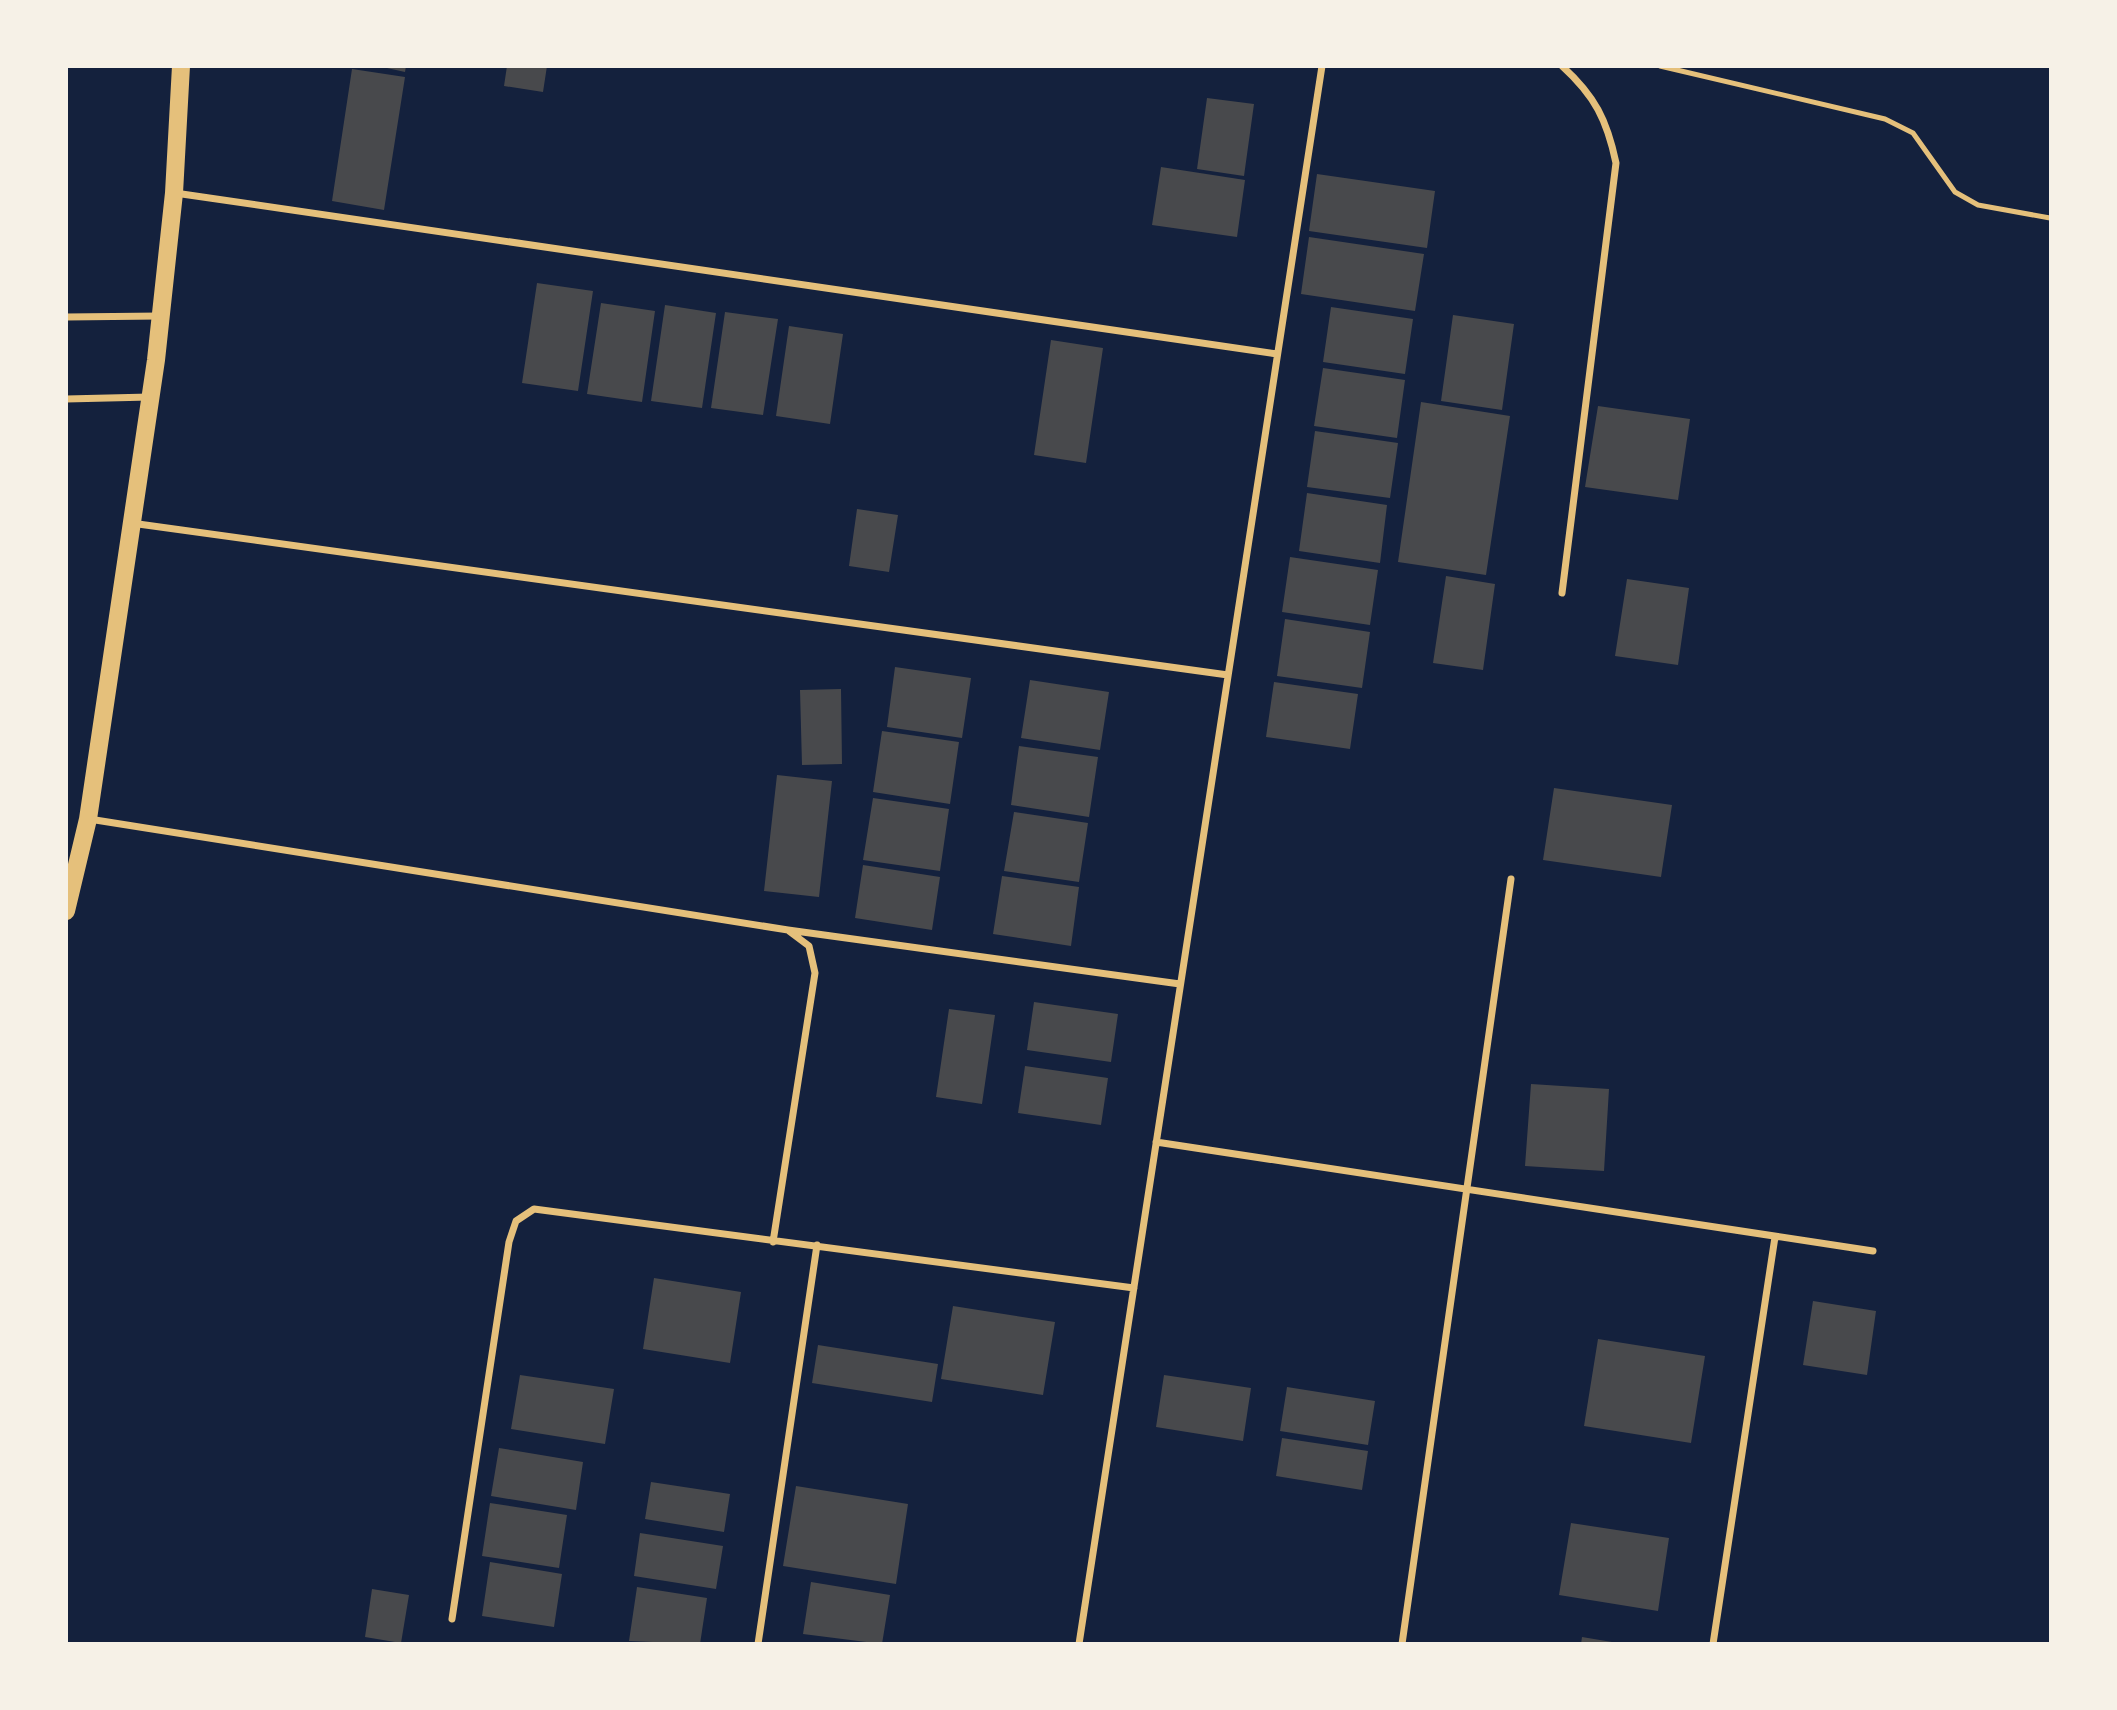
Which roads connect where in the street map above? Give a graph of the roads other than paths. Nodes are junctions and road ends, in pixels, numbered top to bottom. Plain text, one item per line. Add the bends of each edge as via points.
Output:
1 (181, 66) edge
2 (1322, 66) edge
3 (1562, 66) edge
4 (1660, 66) edge
5 (174, 193) junction
6 (2050, 218) edge
7 (160, 316) junction
8 (66, 317) edge
9 (1277, 354) junction
10 (150, 397) junction
11 (66, 399) edge
12 (131, 522) junction
13 (1562, 593) dead end
14 (1228, 675) junction
15 (89, 819) junction
16 (1511, 879) dead end
17 (66, 911) edge
18 (788, 930) junction
19 (1180, 984) junction
20 (1156, 1142) junction
21 (1469, 1188) junction
22 (1775, 1237) junction
23 (773, 1242) junction
24 (817, 1245) junction
25 (1873, 1251) dead end
26 (1134, 1287) junction
27 (452, 1619) dead end
28 (758, 1643) edge
29 (1079, 1643) edge
30 (1402, 1643) edge
31 (1713, 1643) edge

1 - 5 main road
2 - 9 street
3 - 13 street via 1584,86 1608,125 1616,163
4 - 6 lane via 1885,119 1913,133 1955,192 1978,205
5 - 7 main road
5 - 9 street
7 - 8 street
7 - 10 main road
9 - 14 street
10 - 11 street
10 - 12 main road
12 - 14 street
12 - 15 main road
14 - 19 street
15 - 17 main road
15 - 18 street
16 - 21 street
18 - 19 street
18 - 23 street via 809,946 816,973
19 - 20 street
20 - 21 street
20 - 26 street
21 - 22 street
21 - 30 street
22 - 25 street
22 - 31 street
23 - 24 street
23 - 27 street via 534,1209 516,1221 509,1242
24 - 26 street
24 - 28 street
26 - 29 street

